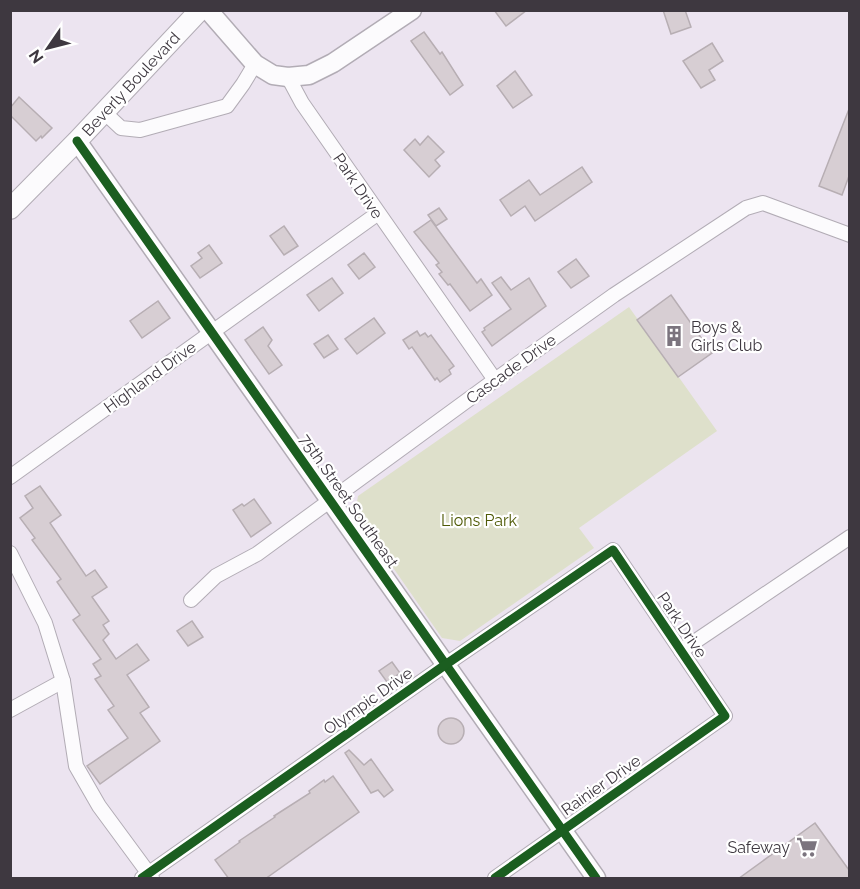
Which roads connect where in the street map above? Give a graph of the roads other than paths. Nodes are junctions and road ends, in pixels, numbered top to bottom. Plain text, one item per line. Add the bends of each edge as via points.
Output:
1 (200, 10) edge
2 (208, 10) edge
3 (412, 10) edge
4 (255, 64) junction
5 (288, 77) junction
6 (104, 112) junction
7 (77, 141) junction
8 (10, 209) edge
9 (377, 214) junction
10 (849, 235) edge
11 (212, 332) junction
12 (495, 380) junction
13 (10, 477) edge
14 (330, 500) junction
15 (849, 537) edge
16 (613, 550) joint
17 (10, 553) edge
18 (191, 600) dead end
19 (681, 651) junction
20 (445, 665) junction
21 (63, 681) junction
22 (10, 710) edge
23 (725, 716) joint
24 (561, 832) junction
25 (148, 877) edge
26 (495, 879) edge
27 (596, 879) edge

1 - 6 main road, Beverly Boulevard
2 - 4 street
3 - 5 street via 333,63 309,75
4 - 5 street via 273,75
4 - 6 street via 227,106 140,130 121,128
5 - 9 street, Park Drive
6 - 7 main road, Beverly Boulevard
7 - 8 main road, Beverly Boulevard
7 - 11 street, 75th Street Southeast
9 - 11 street, Highland Drive
9 - 12 street, Park Drive
10 - 12 street, Cascade Drive via 763,203 746,208
11 - 13 street, Highland Drive
11 - 14 street, 75th Street Southeast
12 - 14 street, Cascade Drive
14 - 18 street, Cascade Drive via 257,554 216,576
14 - 20 street, 75th Street Southeast
15 - 19 street
16 - 19 street, Park Drive
16 - 20 street, Olympic Drive
17 - 21 street via 45,623
19 - 23 street, Park Drive
20 - 24 street, 75th Street Southeast
20 - 25 street, Olympic Drive
21 - 22 street
21 - 25 street via 76,766
23 - 24 street, Rainier Drive
24 - 26 street, Rainier Drive
24 - 27 street, 75th Street Southeast

